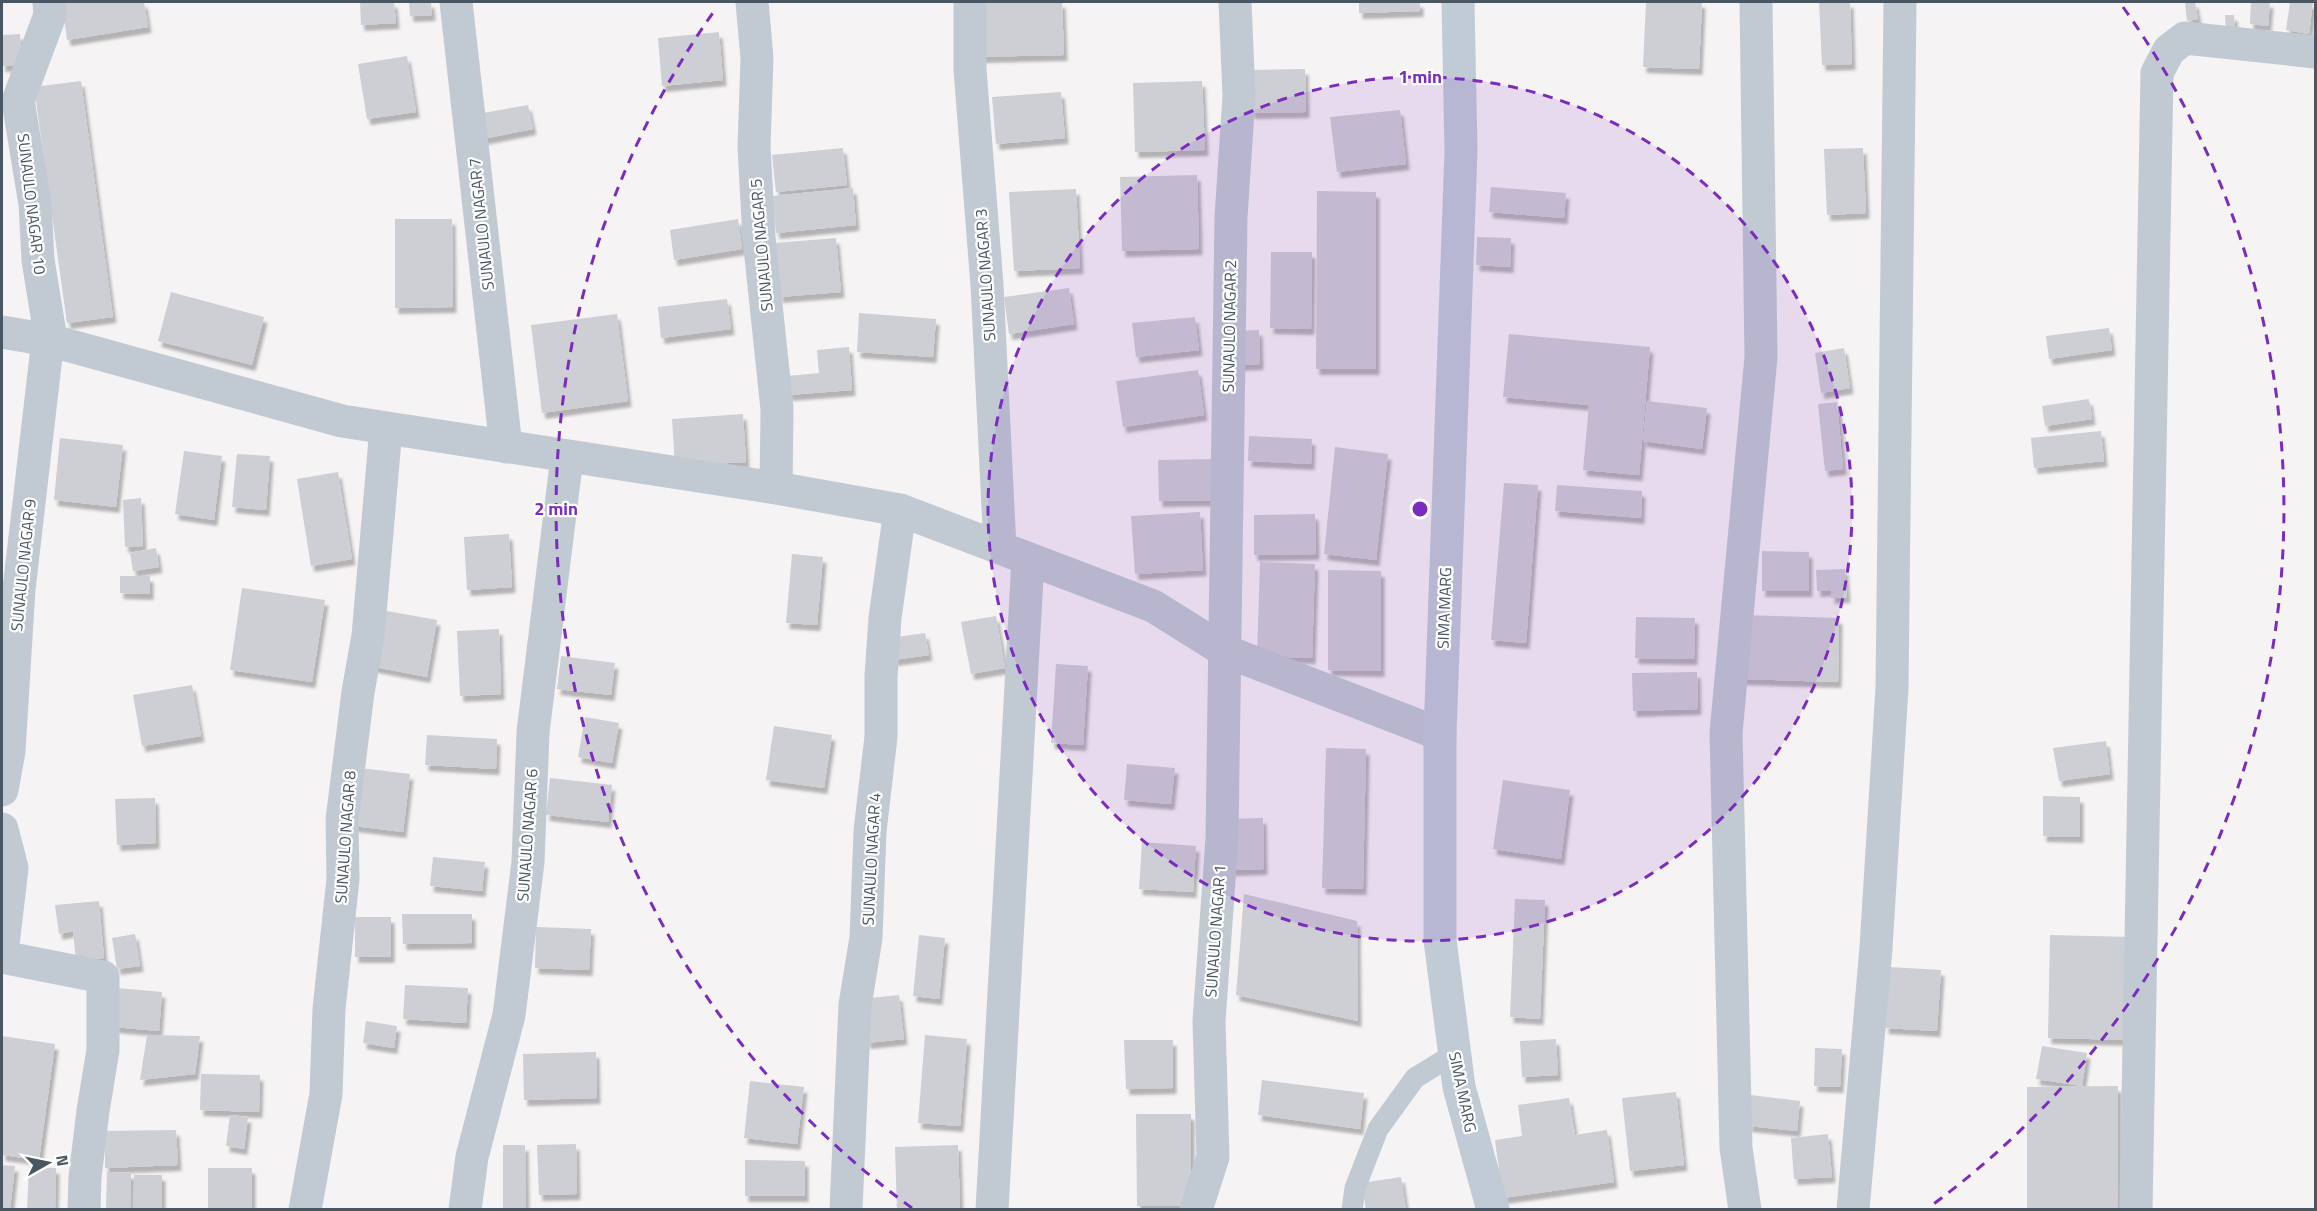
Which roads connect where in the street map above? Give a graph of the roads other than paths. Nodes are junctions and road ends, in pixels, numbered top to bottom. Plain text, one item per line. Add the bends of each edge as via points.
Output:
1 (49, 2) edge
2 (456, 2) edge
3 (752, 2) edge
4 (970, 2) edge
5 (1235, 2) edge
6 (1458, 2) edge
7 (1756, 2) edge
8 (1900, 2) edge
9 (2316, 52) edge
10 (2, 332) edge
11 (49, 340) junction
12 (386, 428) junction
13 (506, 447) junction
14 (567, 457) junction
15 (776, 488) junction
16 (900, 510) junction
17 (1014, 553) junction
18 (1225, 651) junction
19 (1440, 734) junction
20 (2, 790) edge
21 (2, 829) edge
22 (2, 955) edge
23 (1454, 1054) junction
24 (84, 1209) edge
25 (305, 1209) edge
26 (465, 1209) edge
27 (846, 1209) edge
28 (992, 1209) edge
29 (1196, 1209) edge
30 (1352, 1209) edge
31 (1493, 1209) edge
32 (1745, 1209) edge
33 (1853, 1209) edge
34 (2136, 1209) edge

1 - 11 street, SUNAULO NAGAR 10 via 50,15 18,101 35,204
2 - 13 street, SUNAULO NAGAR 7
3 - 15 street, SUNAULO NAGAR 5 via 757,58 754,147 759,238 777,408
4 - 17 street, SUNAULO NAGAR 3 via 970,70 987,285
5 - 18 street, SUNAULO NAGAR 2 via 1239,96 1231,217
6 - 19 street, SIMA MARG via 1461,151
7 - 32 street via 1761,357 1726,734 1736,1148
8 - 33 street via 1892,688 1876,948
9 - 34 street via 2185,38 2169,50 2157,73
10 - 11 street
11 - 12 street via 342,421
11 - 20 street, SUNAULO NAGAR 9 via 19,589 9,751
12 - 13 street
12 - 25 street, SUNAULO NAGAR 8 via 368,636 342,820 343,879 329,1009 326,1094
13 - 14 street
14 - 15 street
14 - 26 street, SUNAULO NAGAR 6 via 533,732 528,862 509,1015 472,1157
15 - 16 street
16 - 17 street
16 - 27 street, SUNAULO NAGAR 4 via 884,630 881,737 870,831 866,938 855,1005
17 - 18 street via 1153,606
17 - 28 street, SUNAULO NAGAR 3
18 - 19 street
18 - 29 street, SUNAULO NAGAR 1 via 1222,838 1209,1022 1213,1157
19 - 23 street, SIMA MARG via 1440,940
21 - 22 street via 12,868
22 - 24 street via 103,977 103,1050
23 - 30 lane via 1415,1078 1378,1129 1355,1188
23 - 31 street, SIMA MARG via 1459,1087

